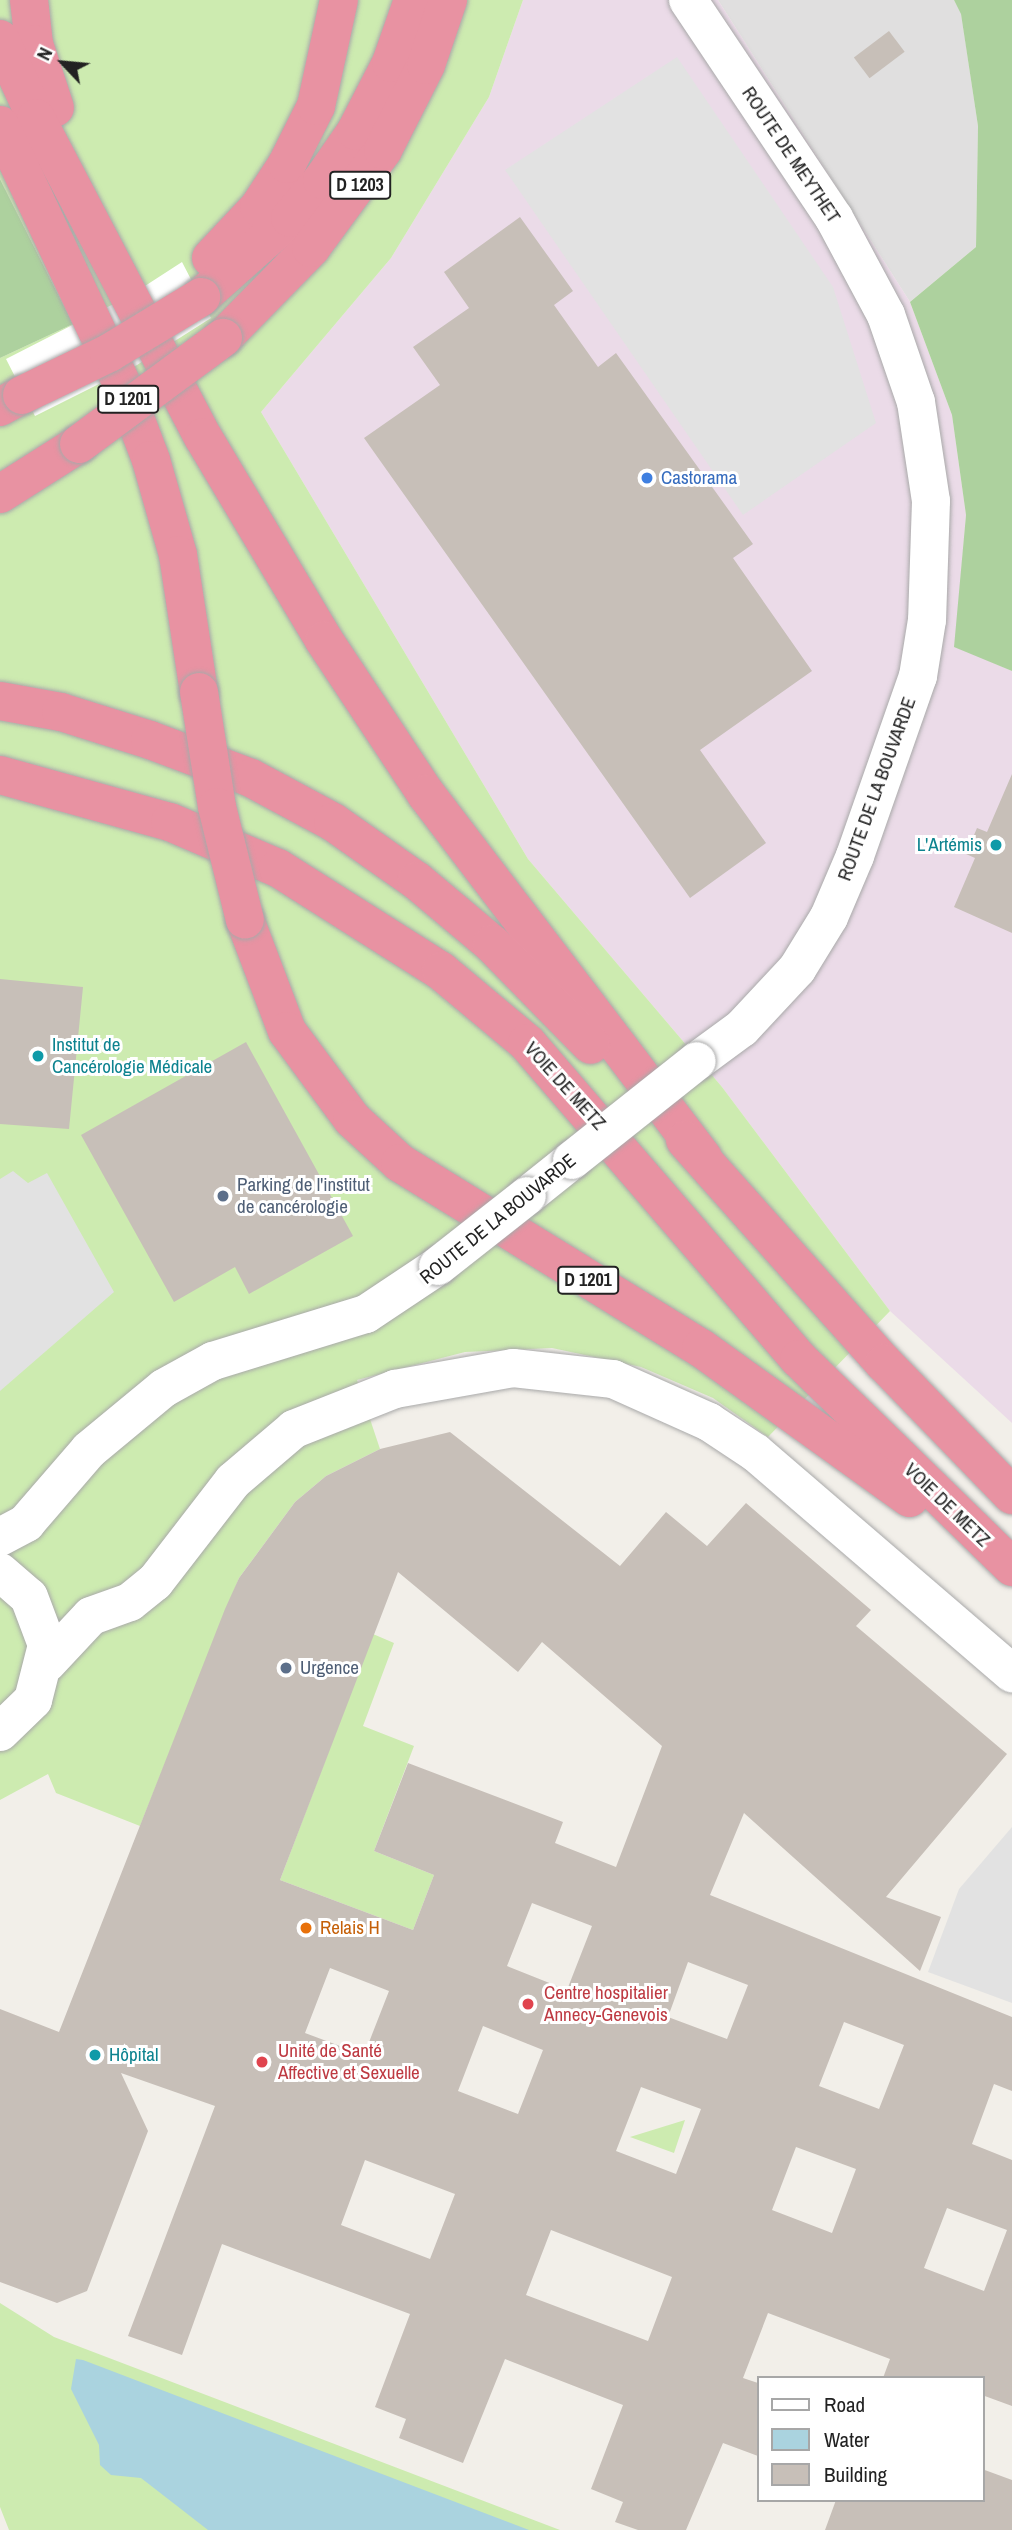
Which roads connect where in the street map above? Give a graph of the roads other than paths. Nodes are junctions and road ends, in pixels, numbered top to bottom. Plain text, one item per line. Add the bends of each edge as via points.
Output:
1 (29, 0) edge
2 (339, 0) edge
3 (413, 0) edge
4 (449, 0) edge
5 (688, 0) edge
6 (0, 38) edge
7 (0, 125) edge
8 (99, 232) junction
9 (195, 286) junction
10 (886, 315) joint
11 (7, 391) edge
12 (0, 495) edge
13 (0, 701) edge
14 (0, 775) edge
15 (703, 1158) junction
16 (1012, 1495) edge
17 (13, 1530) edge
18 (1012, 1570) edge
19 (17, 1586) edge
20 (91, 1616) junction
21 (47, 1663) junction
22 (1012, 1673) edge
23 (0, 1732) edge

1 - 8 highway via 34,44
2 - 9 highway via 316,106 288,164
3 - 9 highway, D 1203 via 385,74 322,180 290,218
4 - 12 highway, D 1203, bridge via 426,65 377,160 311,248 223,338 79,444
5 - 10 street, ROUTE DE MEYTHET via 834,218
6 - 8 highway, D 1201 via 36,118
7 - 18 highway, D 1201, bridge via 123,386 151,460 178,555 217,807 245,920 287,1031 352,1119 400,1163 711,1355
8 - 15 highway, D 1201 via 203,437 375,720
9 - 11 highway, D 1203, bridge via 109,353
10 - 17 street, ROUTE DE LA BOUVARDE, bridge via 916,402 931,501 927,620 918,677 860,843 813,945 783,987 438,1266 366,1314 213,1361 164,1388 89,1450
13 - 15 highway via 61,712 150,740 251,778 333,822 492,944
14 - 18 highway, VOIE DE METZ via 170,822 278,868 441,971 527,1042 799,1359
15 - 16 highway, D 1201 via 884,1363
17 - 19 street, ROUTE DE LA BOUVARDE
19 - 20 street
19 - 21 street via 44,1628
20 - 21 street
20 - 22 street via 130,1602 155,1582 233,1481 315,1416 395,1389 469,1372 558,1369 646,1390 731,1435
21 - 23 street via 33,1700

